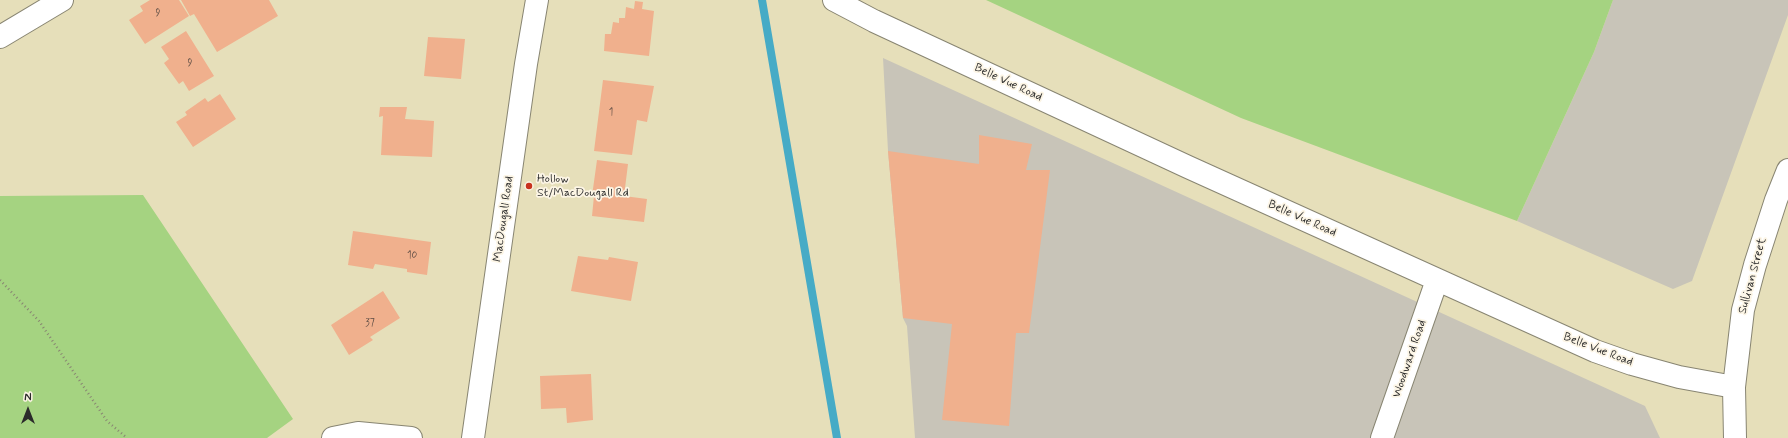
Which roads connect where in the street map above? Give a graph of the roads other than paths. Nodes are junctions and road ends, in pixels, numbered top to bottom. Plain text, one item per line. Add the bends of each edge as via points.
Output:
1 (62, 0) edge
2 (537, 0) edge
3 (834, 0) edge
4 (0, 37) edge
5 (1788, 170) edge
6 (1437, 280) junction
7 (1734, 387) junction
8 (333, 438) edge
9 (411, 438) edge
10 (473, 438) edge
11 (1382, 438) edge
12 (1735, 438) edge

1 - 4 street
2 - 10 street, MacDougall Road
3 - 6 street, Belle Vue Road via 874,21
5 - 7 street, Sullivan Street via 1755,265 1743,310
6 - 7 street, Belle Vue Road via 1595,351 1679,377
6 - 11 street, Woodward Road
7 - 12 street
8 - 9 street via 372,433

